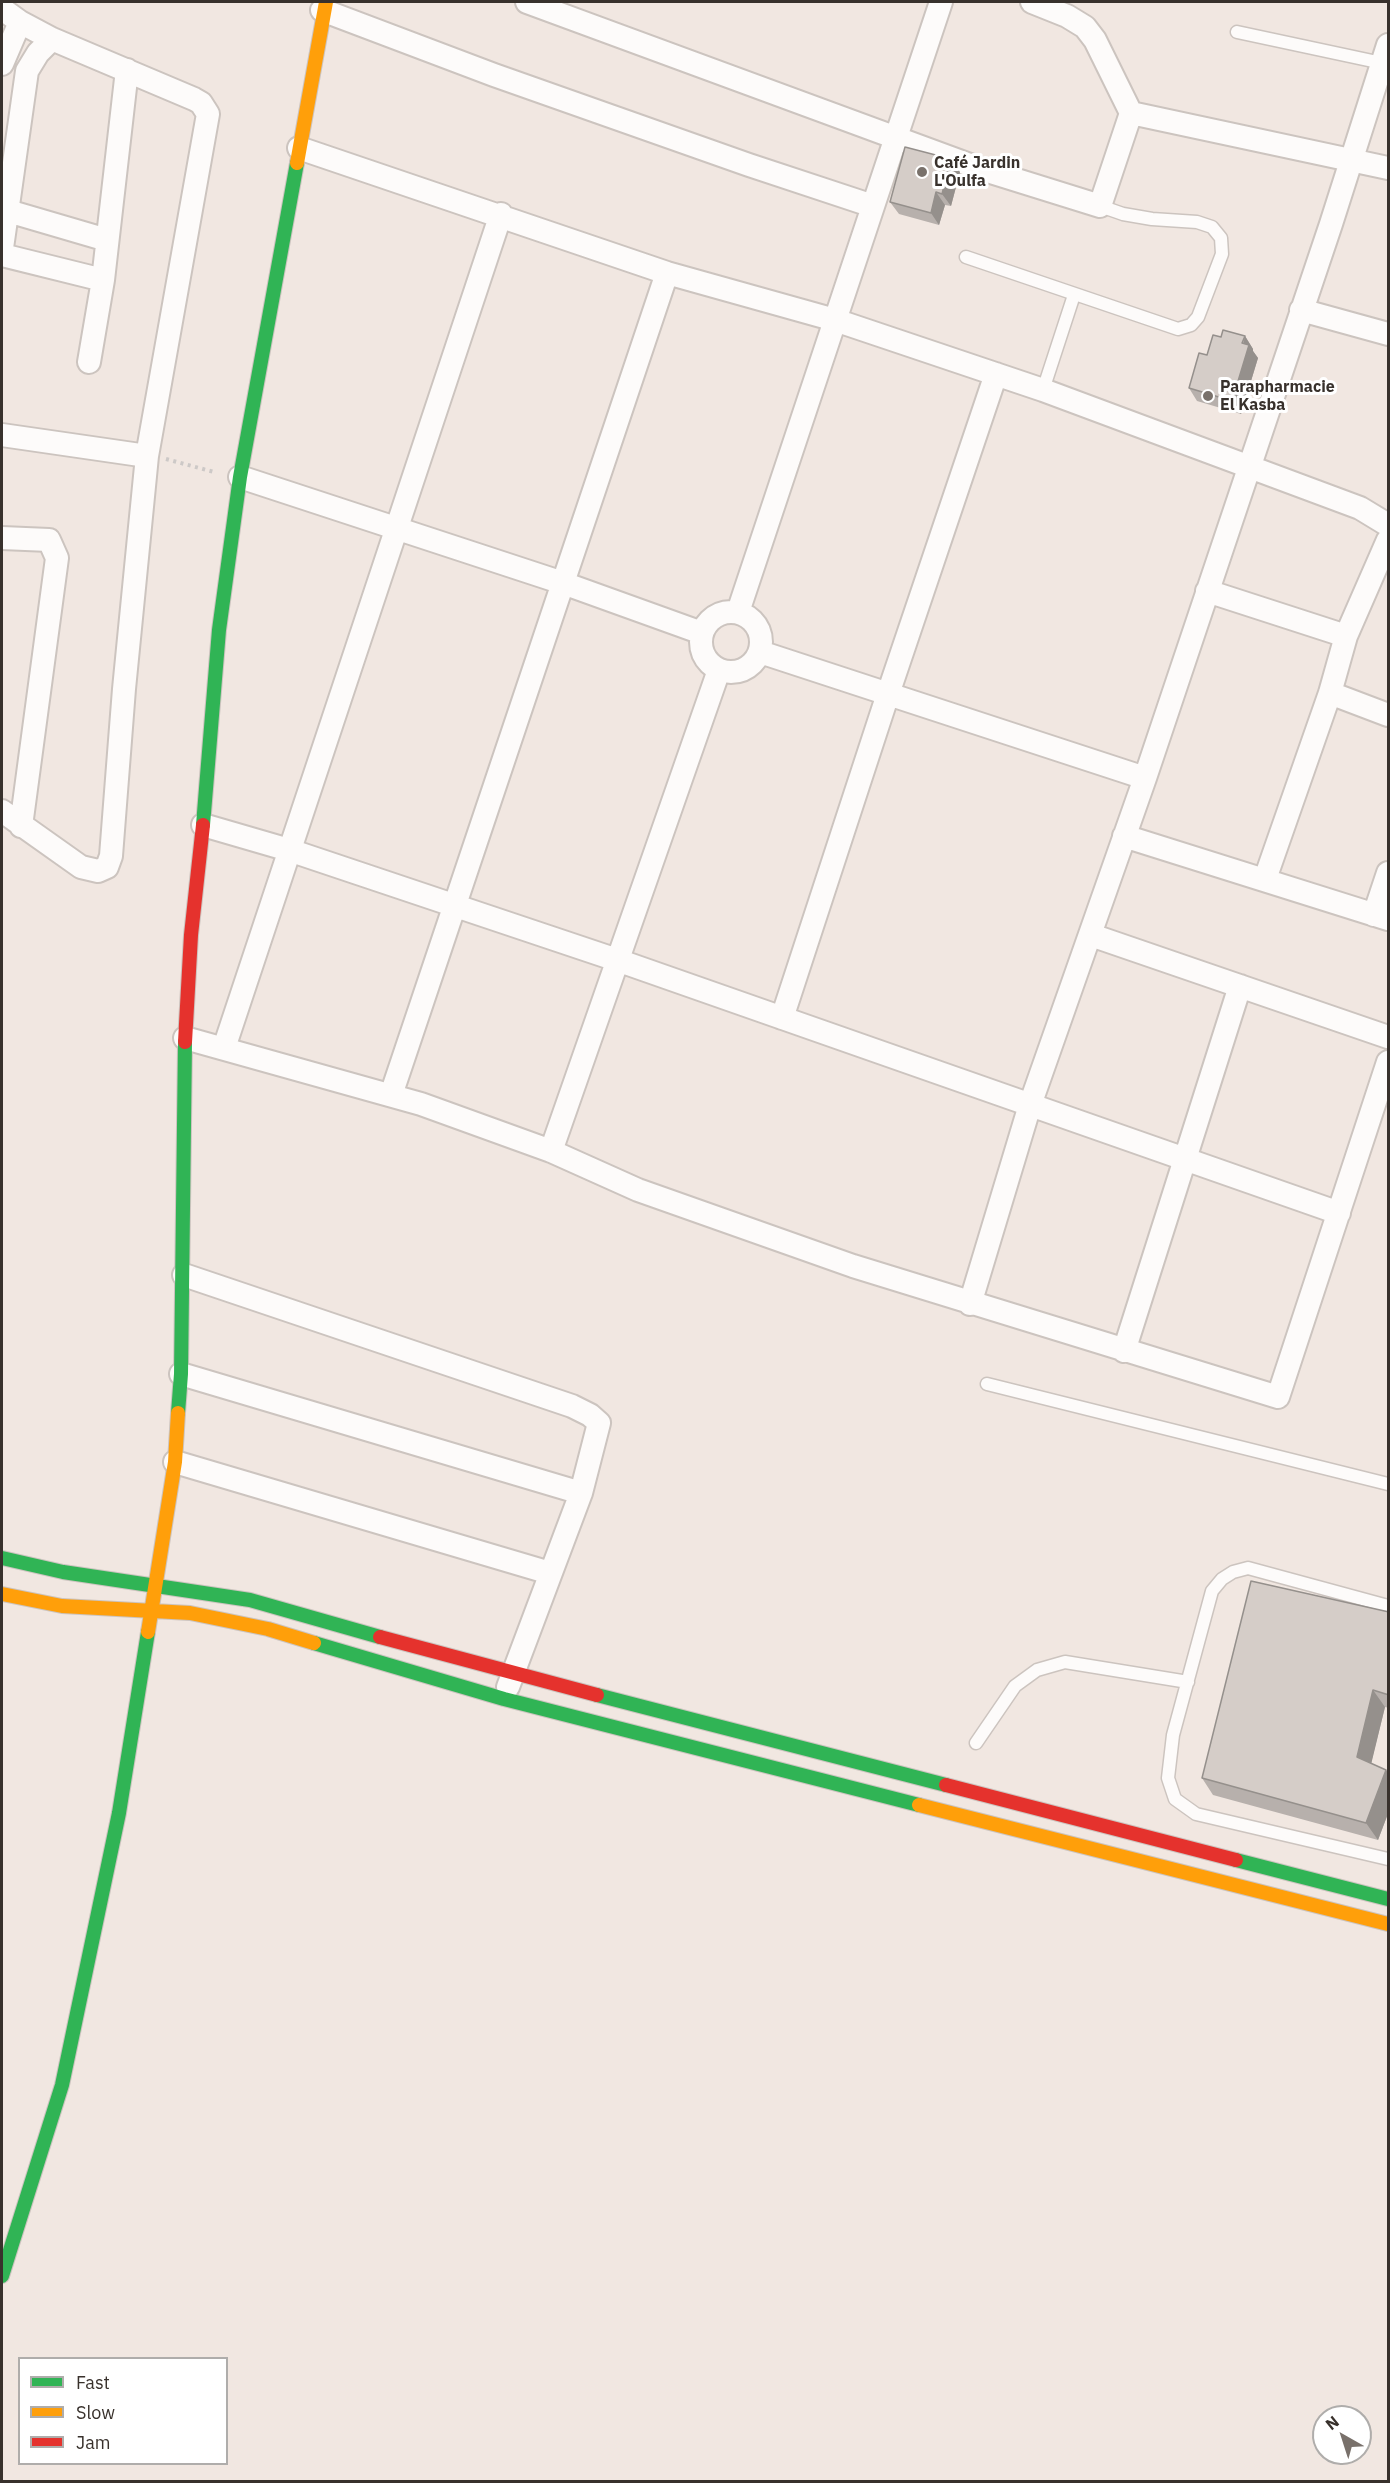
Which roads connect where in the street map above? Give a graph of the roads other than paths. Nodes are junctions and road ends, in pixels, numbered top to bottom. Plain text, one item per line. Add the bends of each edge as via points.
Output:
1 (527, 2) edge
2 (941, 2) edge
3 (1032, 2) edge
4 (324, 6) edge
5 (569, 9) edge
6 (11, 16) edge
7 (1237, 32) dead end
8 (52, 39) junction
9 (1385, 54) edge
10 (2, 64) edge
11 (127, 70) junction
12 (1131, 113) junction
13 (896, 137) junction
14 (300, 148) junction
15 (1351, 159) junction
16 (1389, 168) edge
17 (7, 197) edge
18 (873, 206) junction
19 (1100, 206) junction
20 (501, 214) junction
21 (107, 240) junction
22 (2, 248) edge
23 (2, 255) edge
24 (966, 257) dead end
25 (667, 273) junction
26 (103, 280) junction
27 (1074, 295) junction
28 (1301, 310) junction
29 (835, 320) junction
30 (1389, 334) edge
31 (89, 362) dead end
32 (996, 374) junction
33 (1043, 390) junction
34 (2, 435) edge
35 (155, 457) junction
36 (1248, 466) junction
37 (230, 475) junction
38 (1389, 525) edge
39 (397, 527) junction
40 (2, 538) edge
41 (1389, 540) edge
42 (563, 583) junction
43 (1207, 591) junction
44 (738, 612) junction
45 (702, 633) junction
46 (1346, 636) junction
47 (760, 651) junction
48 (718, 670) junction
49 (1330, 693) junction
50 (888, 694) junction
51 (1389, 715) edge
52 (1145, 778) junction
53 (2, 811) edge
54 (203, 825) junction
55 (21, 826) junction
56 (1124, 836) junction
57 (290, 850) junction
58 (1389, 873) edge
59 (1265, 879) junction
60 (454, 906) junction
61 (1381, 917) edge
62 (1091, 935) junction
63 (617, 960) junction
64 (1240, 986) junction
65 (782, 1018) junction
66 (1389, 1037) edge
67 (186, 1038) junction
68 (224, 1048) junction
69 (1389, 1062) edge
70 (390, 1095) junction
71 (1030, 1105) junction
72 (551, 1151) junction
73 (1186, 1160) junction
74 (1339, 1213) junction
75 (184, 1275) junction
76 (970, 1304) junction
77 (1124, 1351) junction
78 (182, 1374) junction
79 (987, 1384) dead end
80 (175, 1462) junction
81 (1389, 1484) edge
82 (581, 1493) junction
83 (2, 1558) edge
84 (550, 1573) junction
85 (156, 1585) junction
86 (2, 1593) edge
87 (1389, 1606) edge
88 (151, 1611) junction
89 (513, 1674) junction
90 (1188, 1682) junction
91 (504, 1699) junction
92 (976, 1743) dead end
93 (1389, 1859) edge
94 (1389, 1899) edge
95 (1389, 1924) edge
96 (2, 2276) edge

1 - 5 street
2 - 13 street
3 - 12 street via 1085,27
4 - 14 street
4 - 18 street via 494,75
5 - 13 street
6 - 8 street
6 - 10 street
7 - 9 lane
8 - 11 street
8 - 17 street via 27,71
9 - 15 street
11 - 21 street
11 - 35 street via 194,99 208,114
12 - 15 street
12 - 19 street
13 - 18 street
13 - 19 street via 978,168
14 - 20 street
14 - 37 street
15 - 16 street
15 - 28 street
17 - 21 street
17 - 22 street
18 - 29 street
19 - 27 lane via 1123,214 1212,227 1221,238 1222,254 1198,317 1191,325 1178,329
20 - 25 street
20 - 39 street
21 - 26 street
23 - 26 street
24 - 27 lane
25 - 29 street
25 - 42 street
26 - 31 street
27 - 33 lane
28 - 30 street
28 - 36 street
29 - 32 street
29 - 44 street
32 - 33 street
32 - 50 street
33 - 36 street
34 - 35 street
35 - 55 street via 124,689 107,867 98,871 81,867
36 - 38 street via 1359,508
36 - 43 street
37 - 39 street
37 - 54 street
39 - 42 street
39 - 57 street
40 - 55 street via 49,540 57,558
41 - 46 street
42 - 45 street
42 - 60 street
43 - 46 street
43 - 52 street
44 - 45 street via 720,614
44 - 47 street via 755,623 762,642
45 - 48 street via 700,642 705,659
46 - 49 street
47 - 48 street via 755,661 739,672
47 - 50 street
48 - 63 street
49 - 51 street
49 - 59 street
50 - 52 street
50 - 65 street
52 - 56 street
53 - 55 street
54 - 57 street
54 - 67 street via 190,935
56 - 59 street
56 - 62 street
57 - 60 street
57 - 68 street
58 - 61 street
59 - 61 street
60 - 63 street
60 - 70 street
62 - 64 street
62 - 71 street
63 - 65 street
63 - 72 street
64 - 66 street
64 - 73 street
65 - 71 street
67 - 68 street
67 - 75 street
68 - 70 street
69 - 74 street
70 - 72 street
71 - 73 street
71 - 76 street
72 - 76 street via 638,1190
73 - 74 street
73 - 77 street
74 - 77 street via 1278,1397
75 - 78 street
75 - 82 street via 590,1415 599,1423
76 - 77 street
78 - 80 street
78 - 82 street
79 - 81 lane
80 - 84 street
80 - 85 street
82 - 84 street
83 - 85 street via 63,1572
84 - 89 street
85 - 88 street
85 - 89 street via 250,1599
86 - 88 street via 62,1606
87 - 90 lane via 1248,1568 1233,1572 1212,1591
88 - 91 street via 210,1616 268,1629
88 - 96 street via 119,1813 62,2085
89 - 91 street
89 - 94 street
90 - 92 lane via 1065,1662 1037,1670 1015,1686
90 - 93 lane via 1173,1735 1168,1778 1175,1800 1196,1814
91 - 95 street

